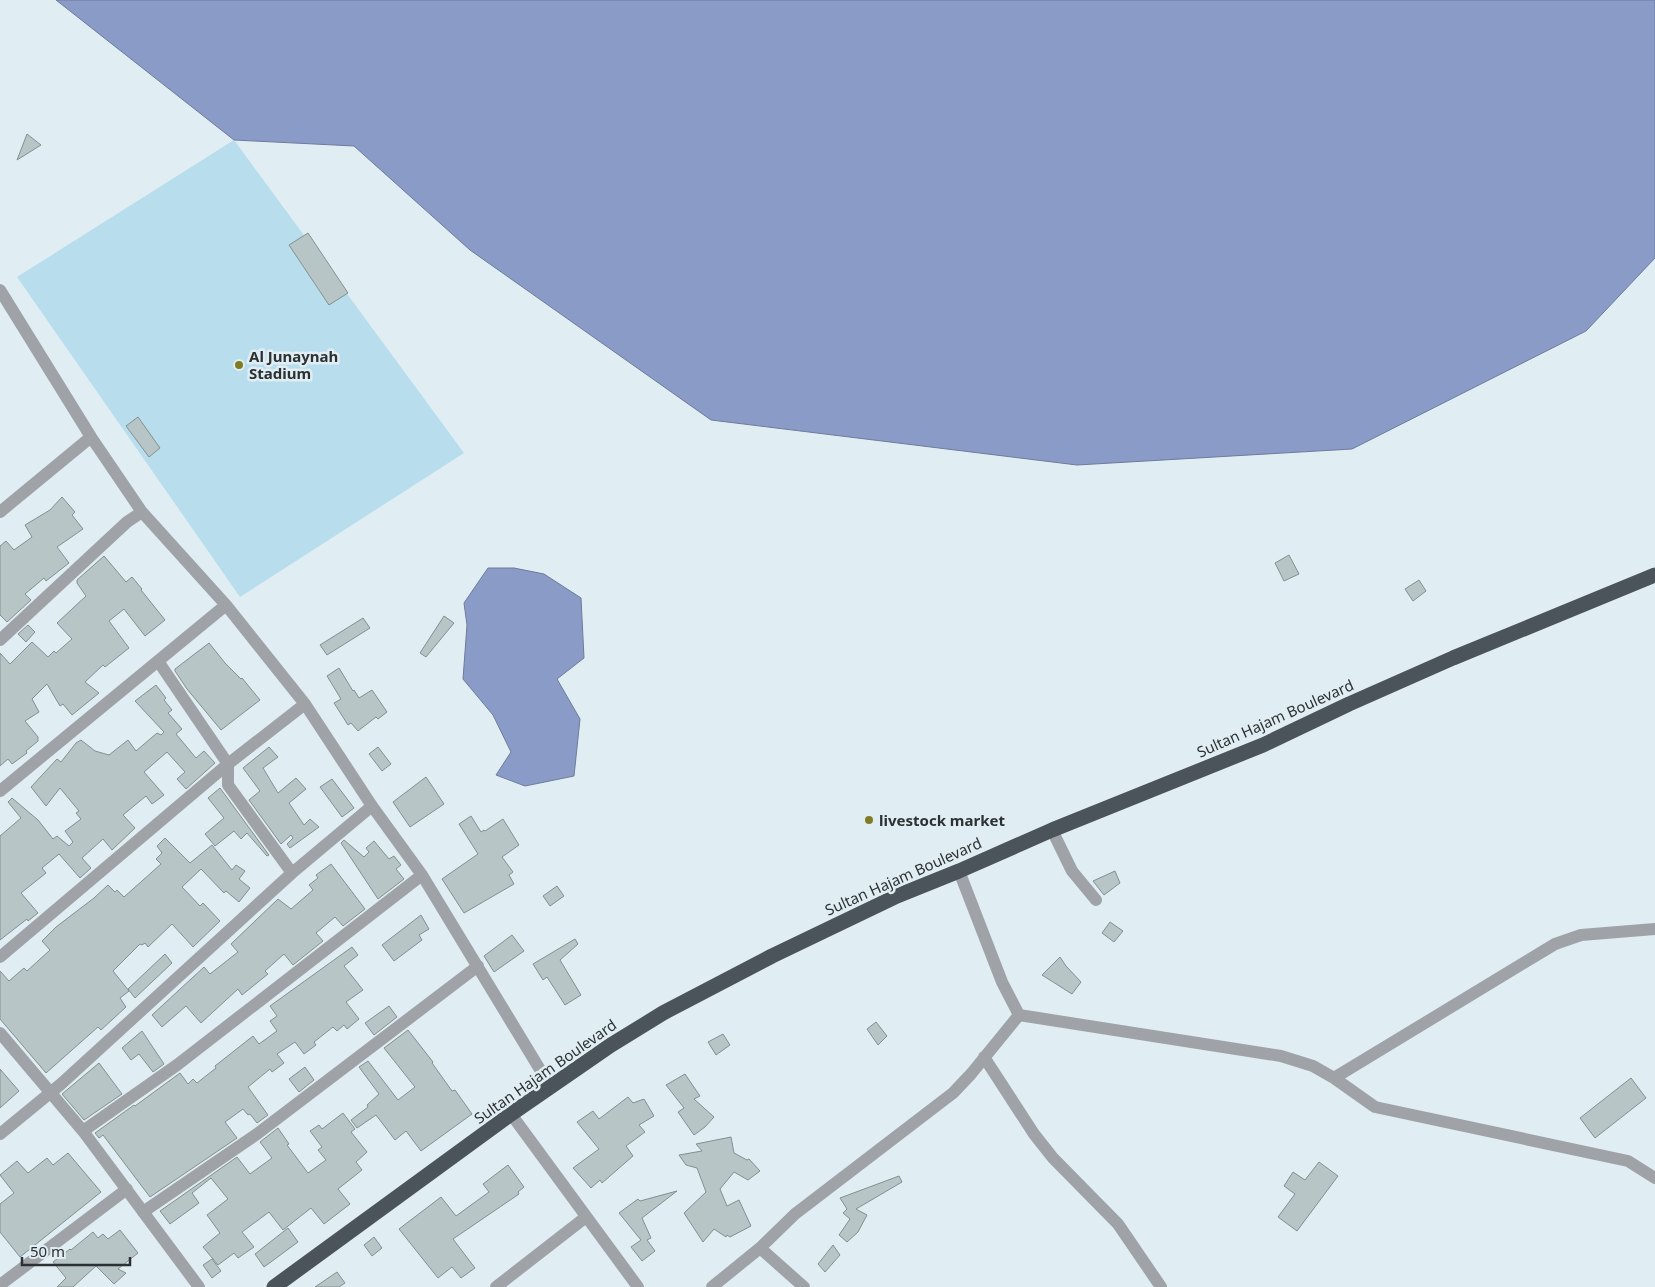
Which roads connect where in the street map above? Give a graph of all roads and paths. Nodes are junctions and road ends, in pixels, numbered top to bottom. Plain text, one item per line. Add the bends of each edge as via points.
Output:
1 (0, 290) edge
2 (91, 437) junction
3 (0, 512) edge
4 (142, 512) junction
5 (1655, 575) edge
6 (226, 605) junction
7 (0, 640) edge
8 (158, 661) junction
9 (305, 704) junction
10 (228, 764) junction
11 (0, 790) edge
12 (372, 806) junction
13 (1052, 830) junction
14 (959, 871) junction
15 (292, 873) junction
16 (422, 876) junction
17 (1096, 900) dead end
18 (1655, 929) edge
19 (0, 957) edge
20 (478, 966) junction
21 (1020, 1015) junction
22 (0, 1033) edge
23 (984, 1057) junction
24 (1334, 1078) junction
25 (550, 1086) junction
26 (50, 1092) junction
27 (511, 1114) junction
28 (83, 1130) junction
29 (0, 1134) edge
30 (1655, 1178) edge
31 (127, 1190) junction
32 (143, 1212) junction
33 (586, 1217) junction
34 (760, 1248) junction
35 (0, 1285) edge
36 (1156, 1285) edge
37 (199, 1287) edge
38 (274, 1287) edge
39 (496, 1287) edge
40 (638, 1287) edge
41 (712, 1287) edge
42 (804, 1287) edge

1 - 2 street
2 - 3 street
2 - 4 street
4 - 6 street
4 - 7 street via 127,522
5 - 13 highway, Sultan Hajam Boulevard via 1453,658 1264,745
6 - 8 street
6 - 9 street
8 - 10 street
8 - 11 street
9 - 10 street
9 - 12 street
10 - 15 street via 228,786
10 - 19 street
12 - 15 street
12 - 16 street
13 - 14 highway, Sultan Hajam Boulevard
13 - 17 street via 1072,871
14 - 21 street via 1002,982
14 - 25 highway, Sultan Hajam Boulevard via 897,896 772,956 663,1014
15 - 26 street
16 - 20 street
16 - 28 street via 177,1065
18 - 24 street via 1580,935 1556,944
20 - 25 street
20 - 32 street via 257,1134
21 - 23 street
21 - 24 street via 1281,1056 1313,1066
22 - 26 street
23 - 34 street via 953,1093 795,1214
23 - 36 street via 1034,1134 1118,1224
24 - 30 street via 1376,1107 1628,1161
25 - 27 highway, Sultan Hajam Boulevard
26 - 28 street
26 - 29 street
27 - 33 street
27 - 38 highway, Sultan Hajam Boulevard
28 - 31 street
31 - 32 street
31 - 35 street
32 - 37 street
33 - 39 street
33 - 40 street
34 - 41 street
34 - 42 street

